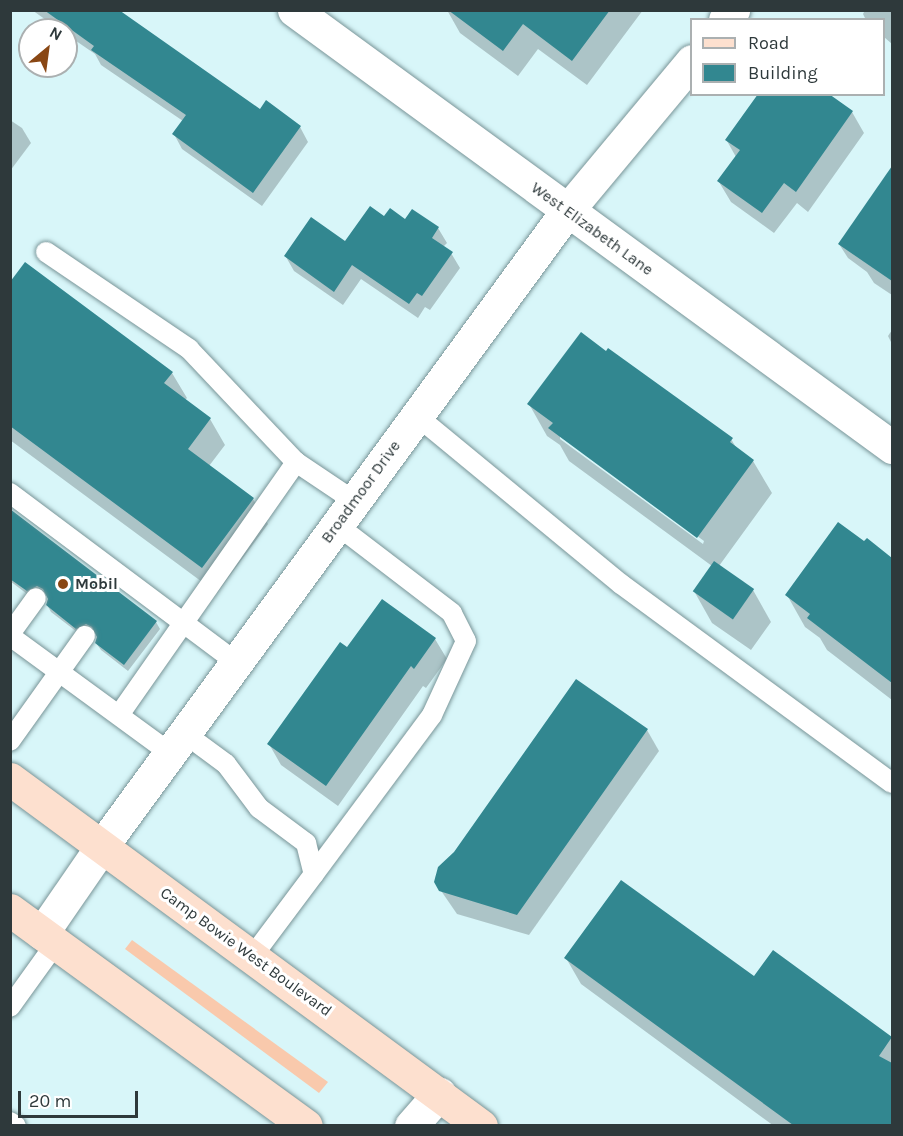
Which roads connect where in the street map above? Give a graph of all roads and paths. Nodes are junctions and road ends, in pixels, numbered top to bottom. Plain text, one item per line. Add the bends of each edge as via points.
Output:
1 (294, 10) edge
2 (690, 63) edge
3 (567, 212) junction
4 (46, 252) dead end
5 (417, 416) junction
6 (892, 447) edge
7 (296, 462) junction
8 (10, 493) edge
9 (346, 513) junction
10 (36, 598) dead end
11 (183, 623) junction
12 (10, 635) edge
13 (85, 636) dead end
14 (236, 662) junction
15 (59, 672) junction
16 (119, 715) junction
17 (10, 741) edge
18 (177, 743) junction
19 (10, 779) edge
20 (892, 783) edge
21 (102, 846) junction
22 (314, 874) junction
23 (10, 910) edge
24 (49, 938) junction
25 (252, 957) junction
26 (10, 1007) edge
27 (439, 1094) junction
28 (10, 1122) edge
29 (16, 1125) edge
30 (306, 1125) edge
31 (411, 1125) edge
32 (481, 1125) edge

1 - 3 street, West Elizabeth Lane
2 - 3 street, Broadmoor Drive
3 - 5 street, Broadmoor Drive
3 - 6 street, West Elizabeth Lane
4 - 7 lane via 189,349
5 - 9 street, Broadmoor Drive
5 - 20 lane via 621,584
7 - 9 lane
7 - 11 lane
8 - 11 lane via 29,515 120,584
9 - 14 street, Broadmoor Drive
9 - 22 lane via 452,613 466,641 432,715
10 - 12 lane
11 - 14 lane
11 - 16 lane
12 - 15 lane
13 - 15 lane
14 - 18 street, Broadmoor Drive
15 - 16 lane
15 - 17 lane
16 - 18 lane
18 - 21 street, Broadmoor Drive
18 - 22 lane via 226,764 259,808 306,843
19 - 21 main road, Camp Bowie West Boulevard
21 - 24 street, Broadmoor Drive
21 - 25 main road, Camp Bowie West Boulevard
22 - 25 lane
23 - 24 main road
24 - 26 lane
24 - 30 main road
25 - 27 main road, Camp Bowie West Boulevard
27 - 31 street
27 - 32 main road, Camp Bowie West Boulevard
28 - 29 lane

